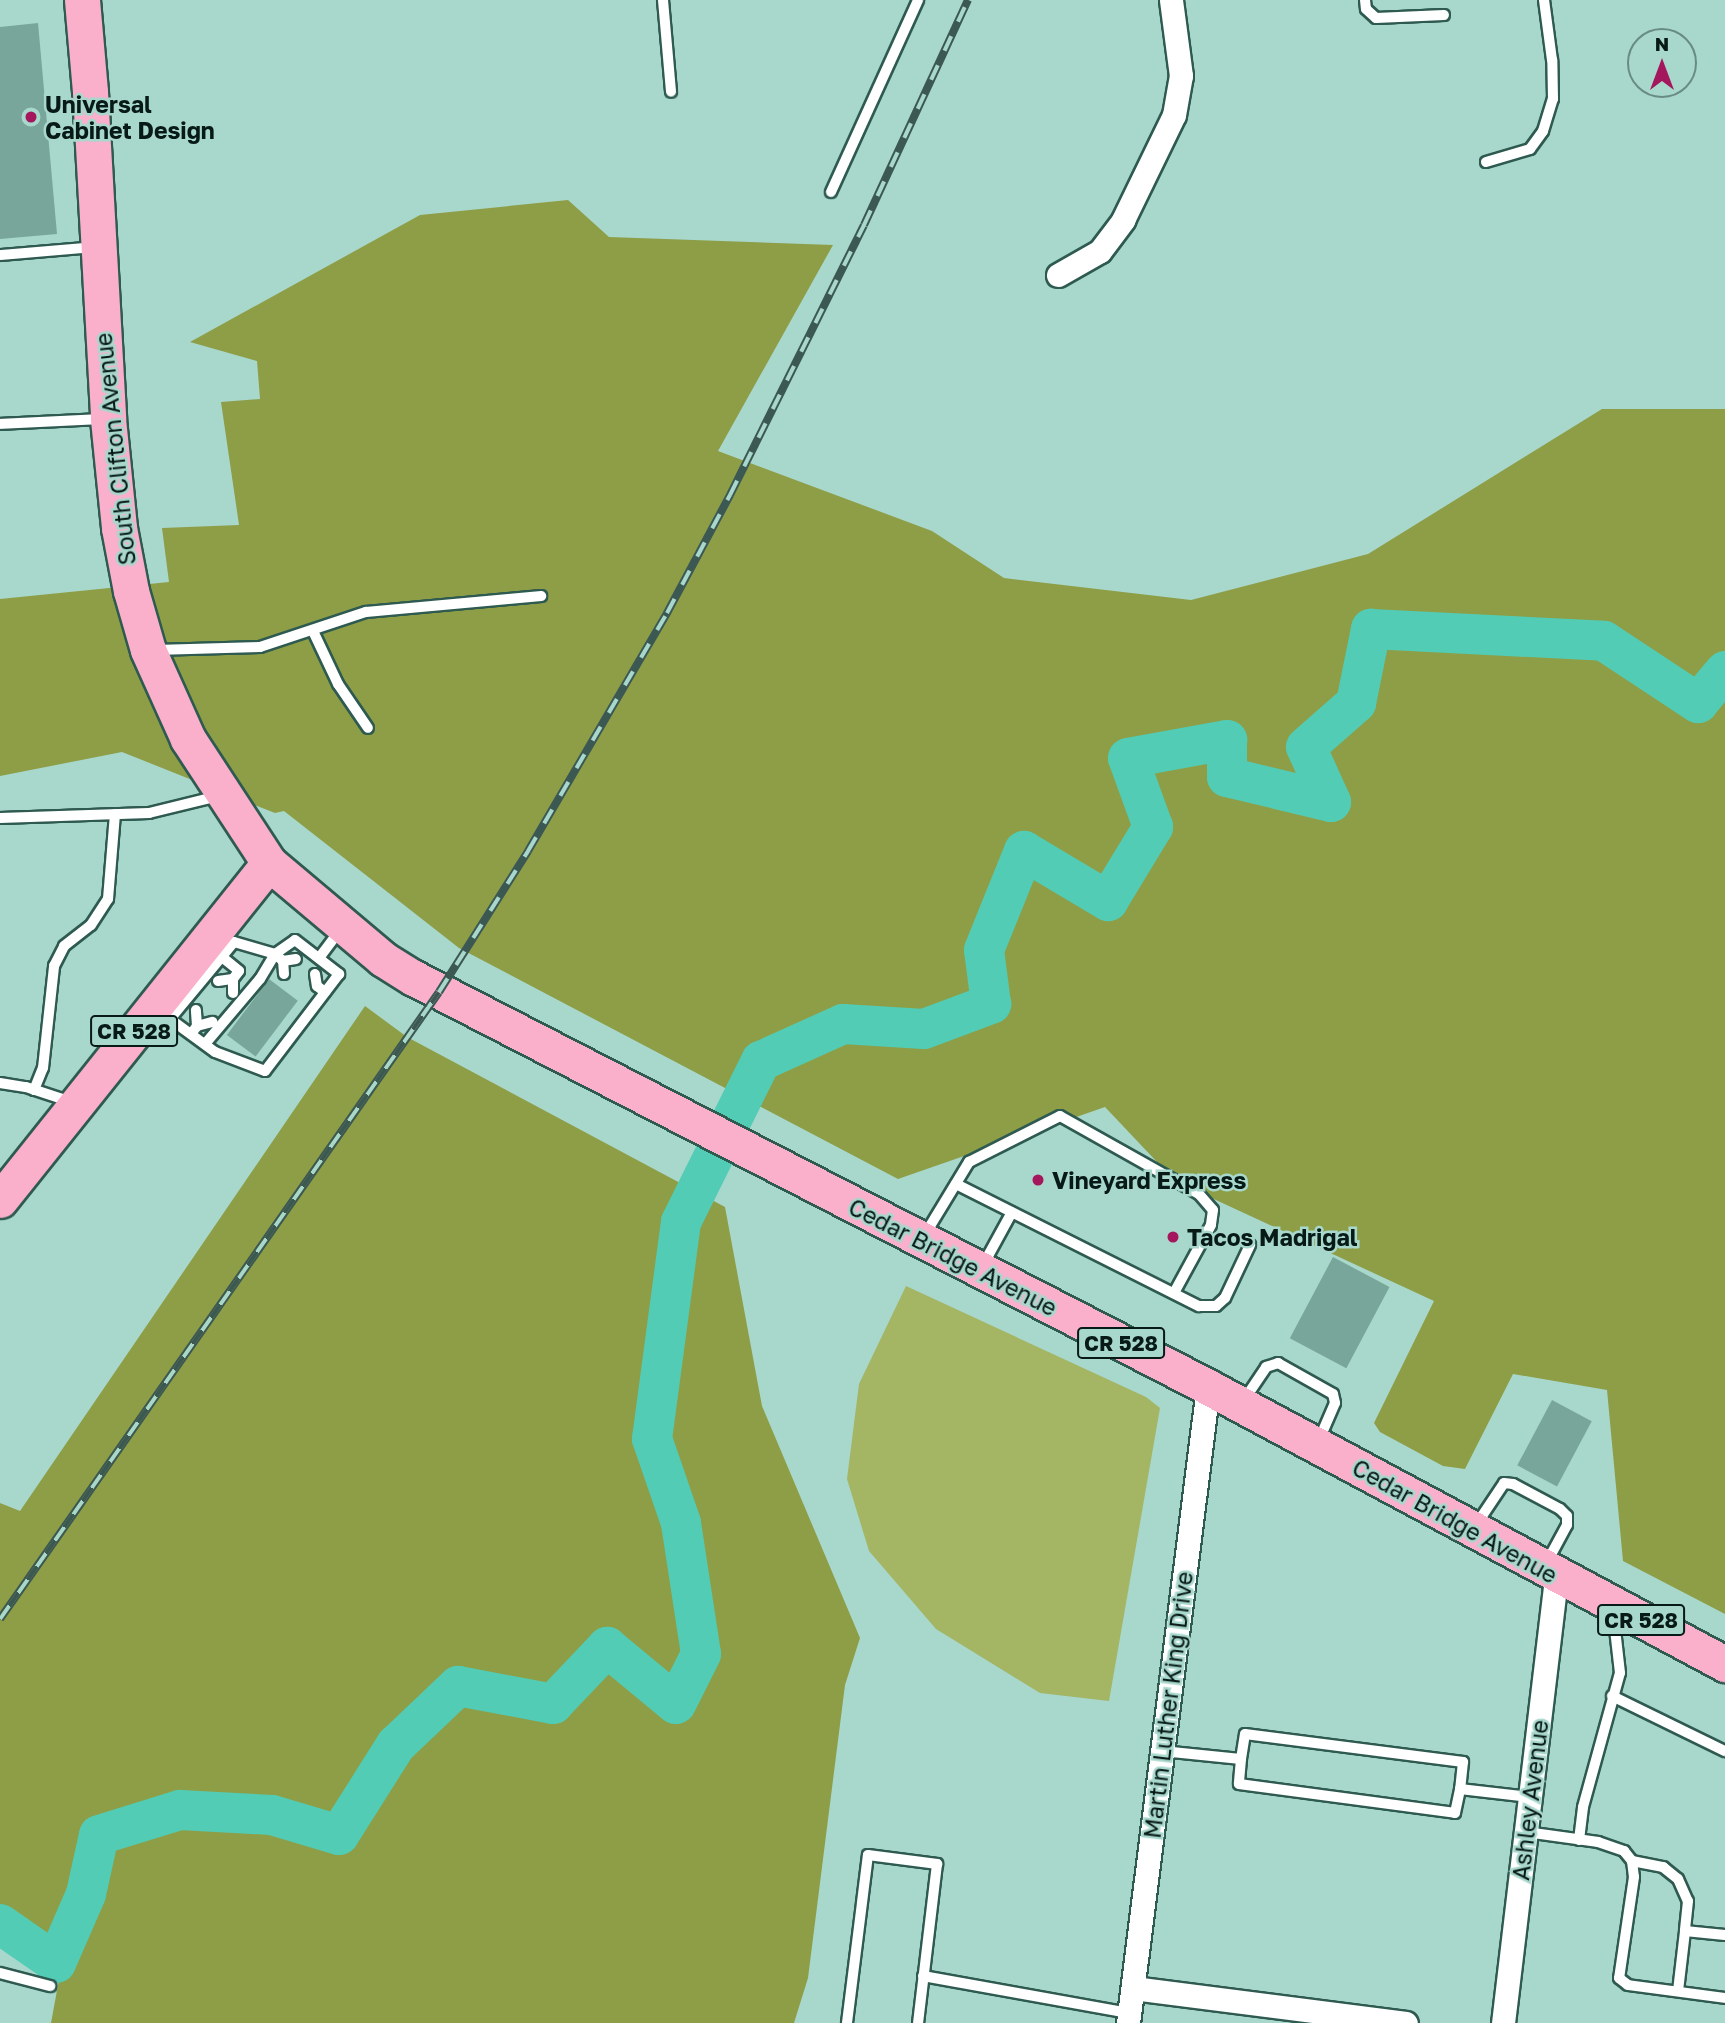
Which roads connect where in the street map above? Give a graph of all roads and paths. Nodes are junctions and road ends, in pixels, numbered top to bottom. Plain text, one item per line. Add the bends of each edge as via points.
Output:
1 (82, 0) edge
2 (663, 0) edge
3 (918, 0) edge
4 (1171, 0) edge
5 (1365, 0) edge
6 (1544, 0) edge
7 (1444, 15) dead end
8 (671, 92) dead end
9 (1486, 162) dead end
10 (831, 192) dead end
11 (97, 247) junction
12 (0, 256) edge
13 (1058, 275) dead end
14 (108, 419) junction
15 (0, 424) edge
16 (541, 596) dead end
17 (313, 631) junction
18 (148, 650) junction
19 (368, 728) dead end
20 (223, 795) junction
21 (115, 814) junction
22 (0, 818) edge
23 (269, 863) junction
24 (343, 926) junction
25 (224, 942) junction
26 (279, 958) junction
27 (319, 958) junction
28 (296, 959) dead end
29 (284, 974) dead end
30 (315, 974) dead end
31 (233, 979) junction
32 (218, 981) dead end
33 (304, 989) dead end
34 (321, 989) junction
35 (233, 993) dead end
36 (196, 1010) dead end
37 (161, 1014) junction
38 (212, 1022) dead end
39 (194, 1030) junction
40 (205, 1044) junction
41 (0, 1083) edge
42 (34, 1090) junction
43 (75, 1103) junction
44 (956, 1184) junction
45 (0, 1200) edge
46 (1012, 1212) junction
47 (920, 1241) junction
48 (1250, 1245) dead end
49 (979, 1271) junction
50 (1174, 1293) junction
51 (1208, 1387) junction
52 (1241, 1405) junction
53 (1316, 1445) junction
54 (1473, 1530) junction
55 (1550, 1573) junction
56 (1612, 1605) junction
57 (1725, 1664) edge
58 (1612, 1696) junction
59 (1162, 1751) junction
60 (1725, 1751) edge
61 (1241, 1759) junction
62 (1460, 1789) junction
63 (1530, 1797) junction
64 (1526, 1832) junction
65 (1579, 1840) junction
66 (1632, 1861) junction
67 (1685, 1931) junction
68 (1725, 1935) edge
69 (0, 1973) edge
70 (923, 1976) junction
71 (50, 1986) dead end
72 (1133, 1988) junction
73 (1678, 1991) junction
74 (1725, 1998) edge
75 (1128, 2018) edge
76 (847, 2023) edge
77 (918, 2023) edge
78 (1406, 2023) edge
79 (1503, 2023) edge

1 - 11 main road, South Clifton Avenue
2 - 8 lane
3 - 10 lane
4 - 13 street via 1181,76 1174,115 1123,220 1100,251
5 - 7 lane via 1366,9 1376,18
6 - 9 lane via 1553,99 1543,131 1530,149
11 - 12 lane
11 - 14 main road, South Clifton Avenue
14 - 15 lane
14 - 18 main road, South Clifton Avenue via 119,528
16 - 17 lane via 366,612
17 - 18 lane via 260,647
17 - 19 lane via 338,684
18 - 20 main road, South Clifton Avenue via 188,739
20 - 21 lane via 149,813
20 - 23 main road, South Clifton Avenue
21 - 22 lane
21 - 42 lane via 108,900 91,925 64,946 54,966 43,1068
23 - 24 main road, CR 528
23 - 25 main road, CR 528
24 - 27 lane
24 - 47 main road, Cedar Bridge Avenue / CR 528 via 383,959 439,992
25 - 26 lane
25 - 31 lane via 239,971
25 - 37 main road, CR 528
26 - 27 lane via 295,940
26 - 28 lane
26 - 29 lane
26 - 40 lane
27 - 34 lane via 339,974
30 - 34 lane
31 - 32 lane
31 - 35 lane
33 - 34 lane
34 - 40 lane via 265,1071
36 - 39 lane
37 - 39 lane
37 - 43 main road, CR 528
38 - 39 lane
39 - 40 lane
41 - 42 lane
42 - 43 lane
43 - 45 main road, CR 528
44 - 46 lane
44 - 47 lane
44 - 50 lane via 969,1162 1060,1116 1199,1194 1213,1210 1211,1225
46 - 49 lane
46 - 50 lane
47 - 49 main road, Cedar Bridge Avenue / CR 528
48 - 50 lane via 1225,1298 1216,1306 1199,1306
49 - 51 main road, Cedar Bridge Avenue / CR 528
51 - 52 main road, Cedar Bridge Avenue / CR 528
51 - 59 street, Martin Luther King Drive
52 - 53 main road, Cedar Bridge Avenue / CR 528
52 - 53 lane via 1266,1367 1278,1363 1333,1394
53 - 54 main road, Cedar Bridge Avenue / CR 528
54 - 55 main road, Cedar Bridge Avenue / CR 528
54 - 55 lane via 1504,1483 1560,1509 1567,1516 1567,1525
55 - 56 main road, Cedar Bridge Avenue / CR 528
55 - 63 street, Ashley Avenue
56 - 57 main road, Cedar Bridge Avenue / CR 528
56 - 58 lane via 1620,1673
58 - 60 lane
58 - 65 lane
59 - 61 lane
59 - 72 street, Martin Luther King Drive
61 - 62 lane via 1239,1784 1455,1814
61 - 62 lane via 1245,1734 1463,1762
62 - 63 lane
63 - 64 street, Ashley Avenue
64 - 65 lane
64 - 79 street, Ashley Avenue
65 - 66 lane via 1598,1842
66 - 67 lane via 1663,1867 1678,1878 1688,1901
66 - 73 lane via 1634,1877 1619,1978 1628,1985
67 - 68 lane
67 - 73 lane
69 - 71 lane
70 - 75 lane
70 - 76 lane via 937,1864 868,1855
70 - 77 lane
72 - 75 street, Martin Luther King Drive
72 - 78 street
73 - 74 lane

